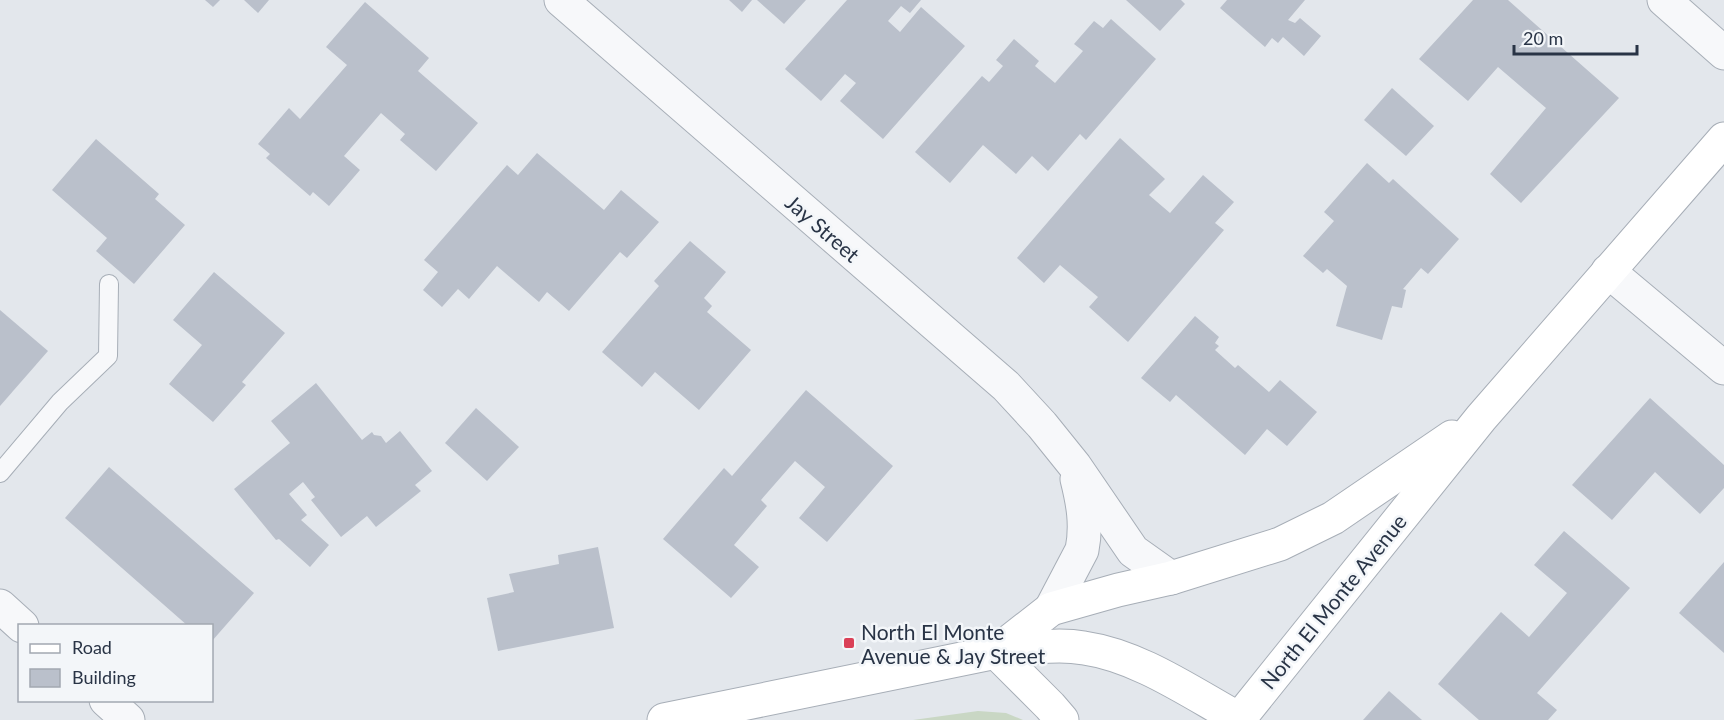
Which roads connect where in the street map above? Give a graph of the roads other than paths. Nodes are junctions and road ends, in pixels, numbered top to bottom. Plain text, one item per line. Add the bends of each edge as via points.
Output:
1 (561, 0) edge
2 (1664, 0) edge
3 (1724, 53) edge
4 (1724, 139) edge
5 (1608, 271) junction
6 (109, 284) dead end
7 (1724, 368) edge
8 (1481, 418) junction
9 (1074, 466) junction
10 (0, 473) edge
11 (1171, 578) junction
12 (0, 606) edge
13 (1051, 609) junction
14 (20, 624) edge
15 (996, 652) junction
16 (89, 702) edge
17 (108, 702) edge
18 (1238, 719) edge
19 (101, 720) edge
20 (128, 720) edge
21 (664, 720) edge
22 (1062, 720) edge

1 - 9 street, Jay Street via 1006,386
2 - 3 street
4 - 5 main road, North El Monte Avenue
5 - 7 street
5 - 8 main road, North El Monte Avenue
6 - 10 lane via 108,356 60,402
8 - 11 main road via 1333,518 1280,544
8 - 18 main road, North El Monte Avenue
9 - 11 street, Jay Street via 1133,551
9 - 13 street, Jay Street via 1084,512 1084,540
11 - 13 main road
12 - 14 street
13 - 15 main road
15 - 18 main road, North El Monte Avenue via 1045,646 1083,648 1121,657
15 - 21 main road, North El Monte Avenue
15 - 22 main road
16 - 19 street
17 - 20 street

